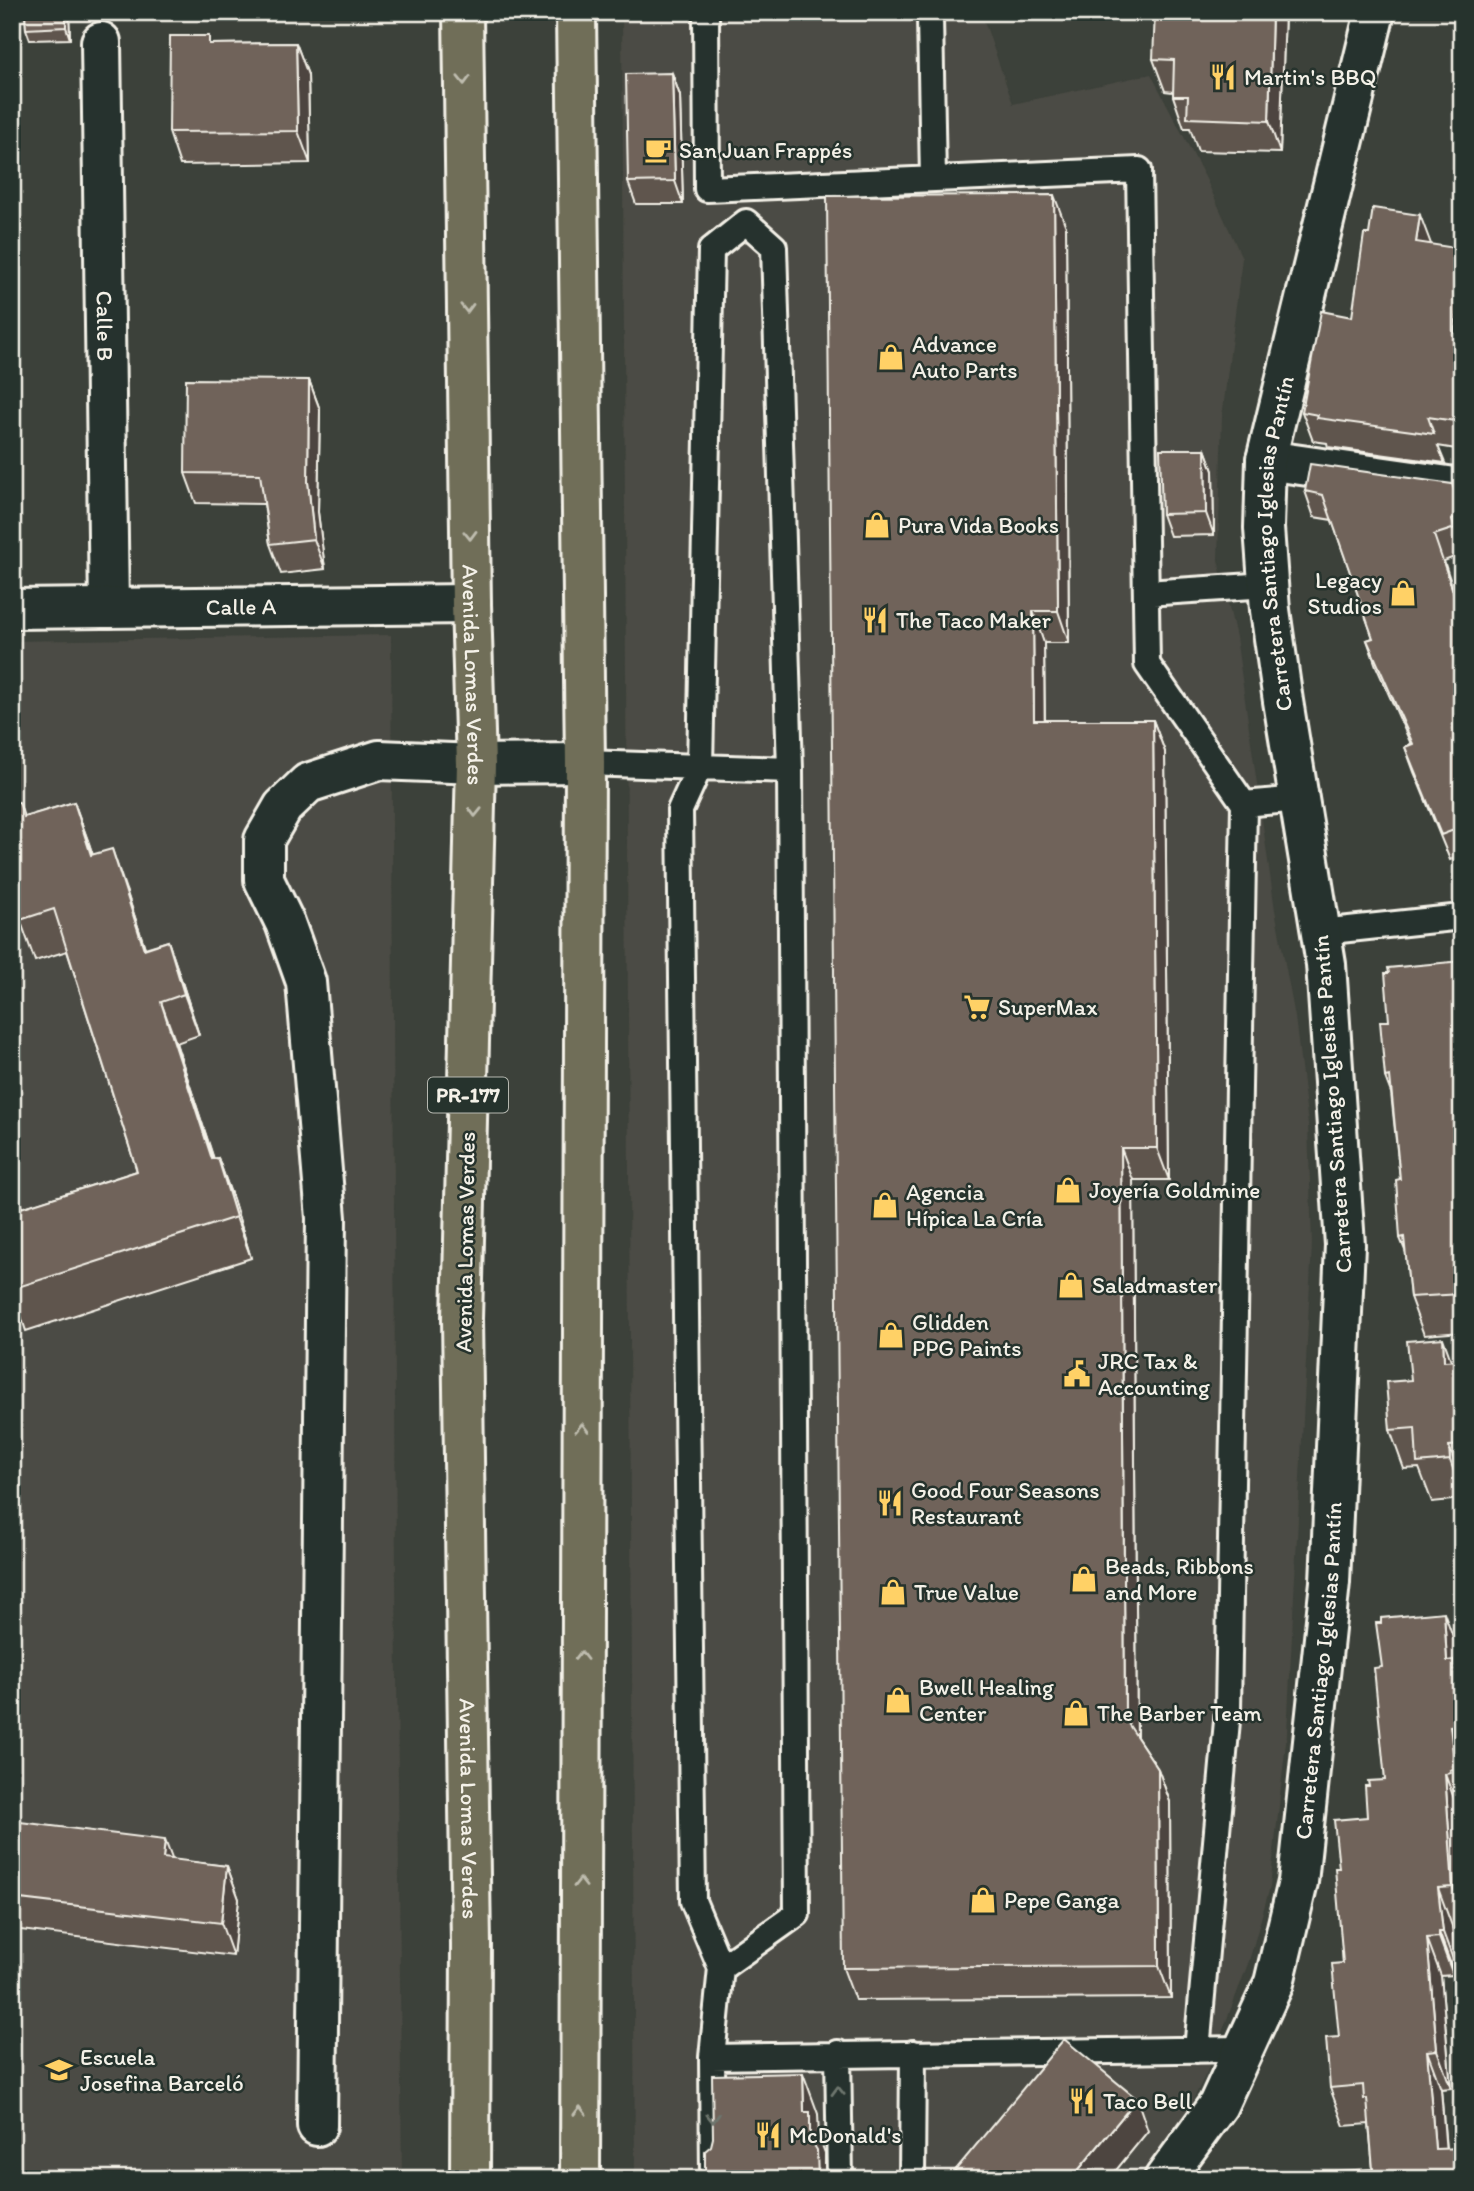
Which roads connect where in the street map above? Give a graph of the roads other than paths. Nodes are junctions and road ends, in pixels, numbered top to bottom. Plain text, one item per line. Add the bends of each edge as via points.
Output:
1 (463, 12) edge
2 (576, 12) edge
3 (706, 12) edge
4 (1375, 12) edge
5 (930, 17) dead end
6 (101, 42) dead end
7 (933, 179) junction
8 (744, 188) junction
9 (746, 222) junction
10 (1266, 460) junction
11 (1462, 488) edge
12 (1268, 585) junction
13 (1146, 593) junction
14 (471, 604) junction
15 (109, 608) junction
16 (12, 609) edge
17 (585, 763) junction
18 (476, 764) junction
19 (700, 766) junction
20 (790, 770) junction
21 (1299, 799) junction
22 (1244, 804) junction
23 (1462, 917) edge
24 (1321, 932) junction
25 (721, 1968) junction
26 (1244, 2049) junction
27 (1197, 2050) junction
28 (838, 2053) junction
29 (914, 2053) junction
30 (712, 2056) junction
31 (317, 2126) dead end
32 (470, 2179) edge
33 (580, 2179) edge
34 (713, 2179) edge
35 (840, 2179) edge
36 (912, 2179) edge
37 (1164, 2179) edge

1 -> 14 main road, Avenida Lomas Verdes / PR-177
2 - 17 main road
3 - 8 lane via 707,190
4 - 10 street, Carretera Santiago Iglesias Pantín
5 - 7 lane
6 - 15 street, Calle B
7 - 8 lane
7 - 13 lane via 1139,170
8 - 9 lane
9 - 19 lane via 711,250
9 - 20 lane via 774,247
10 - 11 street
10 - 12 street, Carretera Santiago Iglesias Pantín
12 - 13 lane
12 - 21 street, Carretera Santiago Iglesias Pantín
13 - 22 lane via 1147,664
14 - 15 street, Calle A
14 - 18 main road, Avenida Lomas Verdes / PR-177
15 - 16 street, Calle A
17 - 18 street
17 - 19 lane
33 -> 17 main road
18 - 31 street via 379,760 337,772 308,783 283,807 264,840 264,880 306,982 326,1219
18 -> 32 main road, Avenida Lomas Verdes / PR-177 via 463,1319
19 - 20 lane
19 - 25 lane via 680,810 693,1901
20 - 25 lane via 797,1914
21 - 22 lane
21 - 24 street, Carretera Santiago Iglesias Pantín
22 - 27 lane via 1228,1710
23 - 24 lane
24 - 26 street, Carretera Santiago Iglesias Pantín via 1345,1245 1330,1582 1298,1882 1274,1983
25 - 30 lane
26 - 27 lane
26 - 37 street, Carretera Santiago Iglesias Pantín via 1218,2105
27 - 29 lane
28 - 29 lane
28 - 30 lane
35 -> 28 lane
29 - 36 lane
30 -> 34 lane

